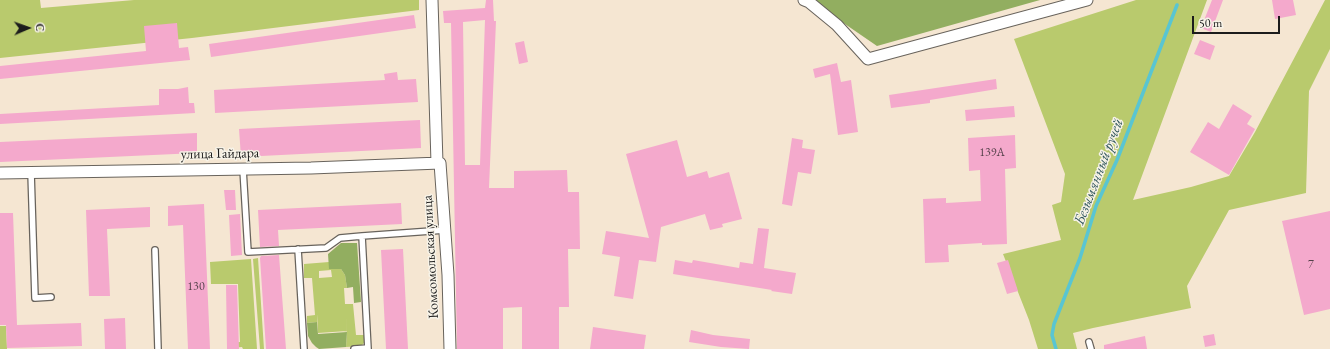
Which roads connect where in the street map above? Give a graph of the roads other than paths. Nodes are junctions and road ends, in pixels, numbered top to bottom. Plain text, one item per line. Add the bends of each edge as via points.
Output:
1 (432, 0) edge
2 (804, 0) edge
3 (1087, 0) edge
4 (439, 163) junction
5 (244, 169) junction
6 (31, 172) junction
7 (0, 173) edge
8 (445, 230) junction
9 (362, 236) junction
10 (298, 249) junction
11 (155, 250) dead end
12 (51, 297) dead end
13 (1090, 342) dead end
14 (158, 349) edge
15 (304, 349) edge
16 (354, 349) edge
17 (368, 349) edge
18 (450, 349) edge
19 (1091, 349) edge

1 - 4 street, Комсомольская улица
2 - 3 street via 837,25 868,59
4 - 5 street, улица Гайдара
4 - 8 street, Комсомольская улица
5 - 6 street, улица Гайдара
5 - 10 lane via 248,252
6 - 7 street, улица Гайдара
6 - 12 lane via 36,298
8 - 9 lane
8 - 18 street, Комсомольская улица
9 - 10 lane via 340,238 326,248
9 - 17 lane
10 - 15 lane
11 - 14 lane
13 - 19 lane
16 - 17 lane

